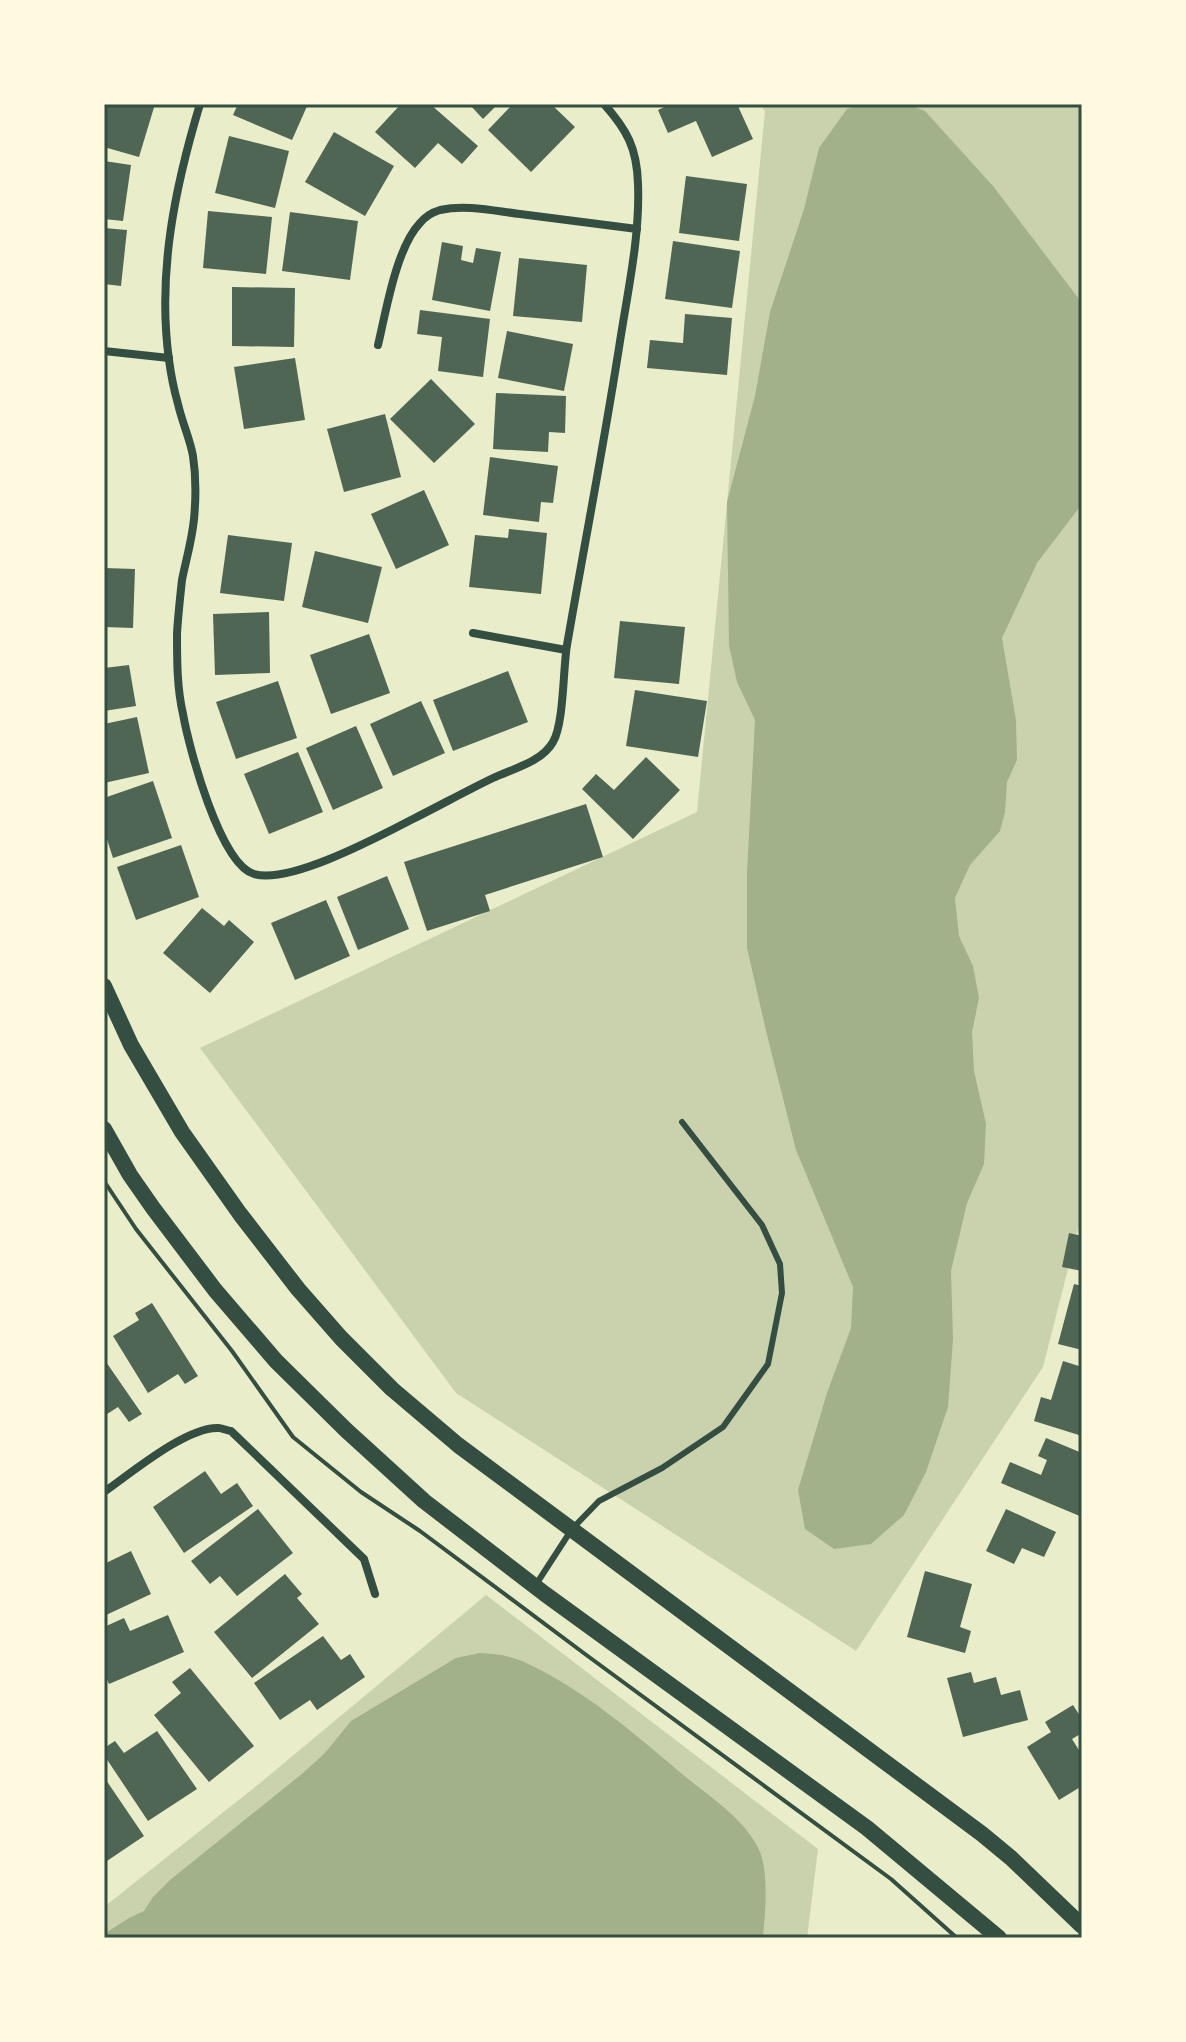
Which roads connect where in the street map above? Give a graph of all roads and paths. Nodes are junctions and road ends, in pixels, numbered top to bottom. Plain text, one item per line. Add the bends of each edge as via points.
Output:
1 (200, 104) edge
2 (604, 104) edge
3 (637, 229) junction
4 (378, 345) dead end
5 (104, 351) edge
6 (169, 358) junction
7 (473, 633) dead end
8 (566, 650) junction
9 (104, 986) edge
10 (682, 1122) dead end
11 (104, 1129) edge
12 (104, 1492) edge
13 (572, 1529) junction
14 (535, 1586) junction
15 (375, 1594) dead end
16 (1082, 1926) edge
17 (999, 1938) edge

1 - 6 street via 168,246
2 - 3 street via 635,154
3 - 4 street via 478,209 439,210 411,235
3 - 8 street
5 - 6 street
6 - 8 street via 195,483 177,632 177,676 204,791 242,868 275,876 329,858 543,754 558,729
7 - 8 street
9 - 13 main road via 182,1132 315,1309 392,1389
10 - 13 lane via 762,1225 780,1264 782,1293 768,1364 723,1427 599,1501
11 - 14 main road via 153,1208 276,1361 424,1501
12 - 15 street via 177,1442 209,1429 231,1431 364,1559
13 - 14 lane
13 - 16 main road via 982,1834
14 - 17 main road via 855,1819

